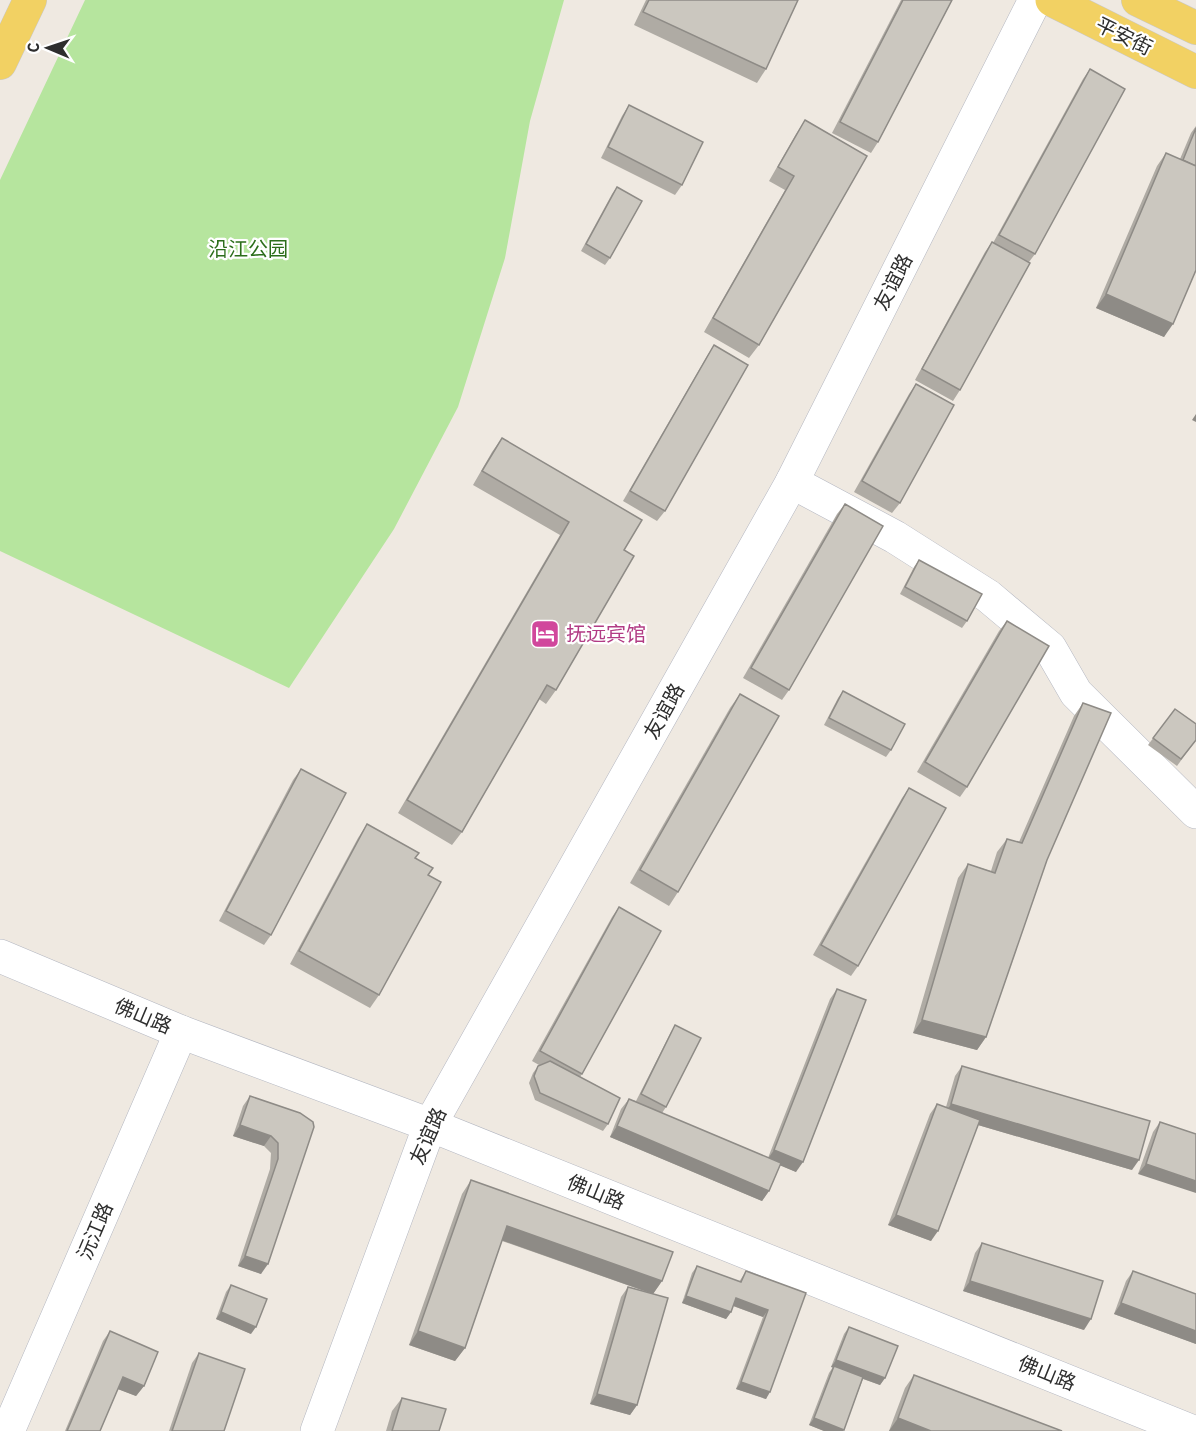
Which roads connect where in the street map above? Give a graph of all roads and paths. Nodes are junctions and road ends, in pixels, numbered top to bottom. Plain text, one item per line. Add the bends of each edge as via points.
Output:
1 (30, 0) edge
2 (1035, 0) edge
3 (1052, 0) edge
4 (1138, 0) edge
5 (1196, 28) edge
6 (0, 63) edge
7 (1196, 72) edge
8 (792, 482) junction
9 (1196, 812) edge
10 (0, 956) edge
11 (182, 1032) junction
12 (430, 1125) junction
13 (9, 1431) edge
14 (317, 1431) edge
15 (1191, 1431) edge

1 - 6 main road
2 - 8 street, 友谊路
3 - 7 main road, 平安街
4 - 5 main road, 平安街
8 - 9 street via 895,537 988,596 1050,648 1076,693
8 - 12 street, 友谊路
10 - 11 street, 佛山路
11 - 12 street, 佛山路
11 - 13 street, 沅江路
12 - 14 street, 友谊路
12 - 15 street, 佛山路

